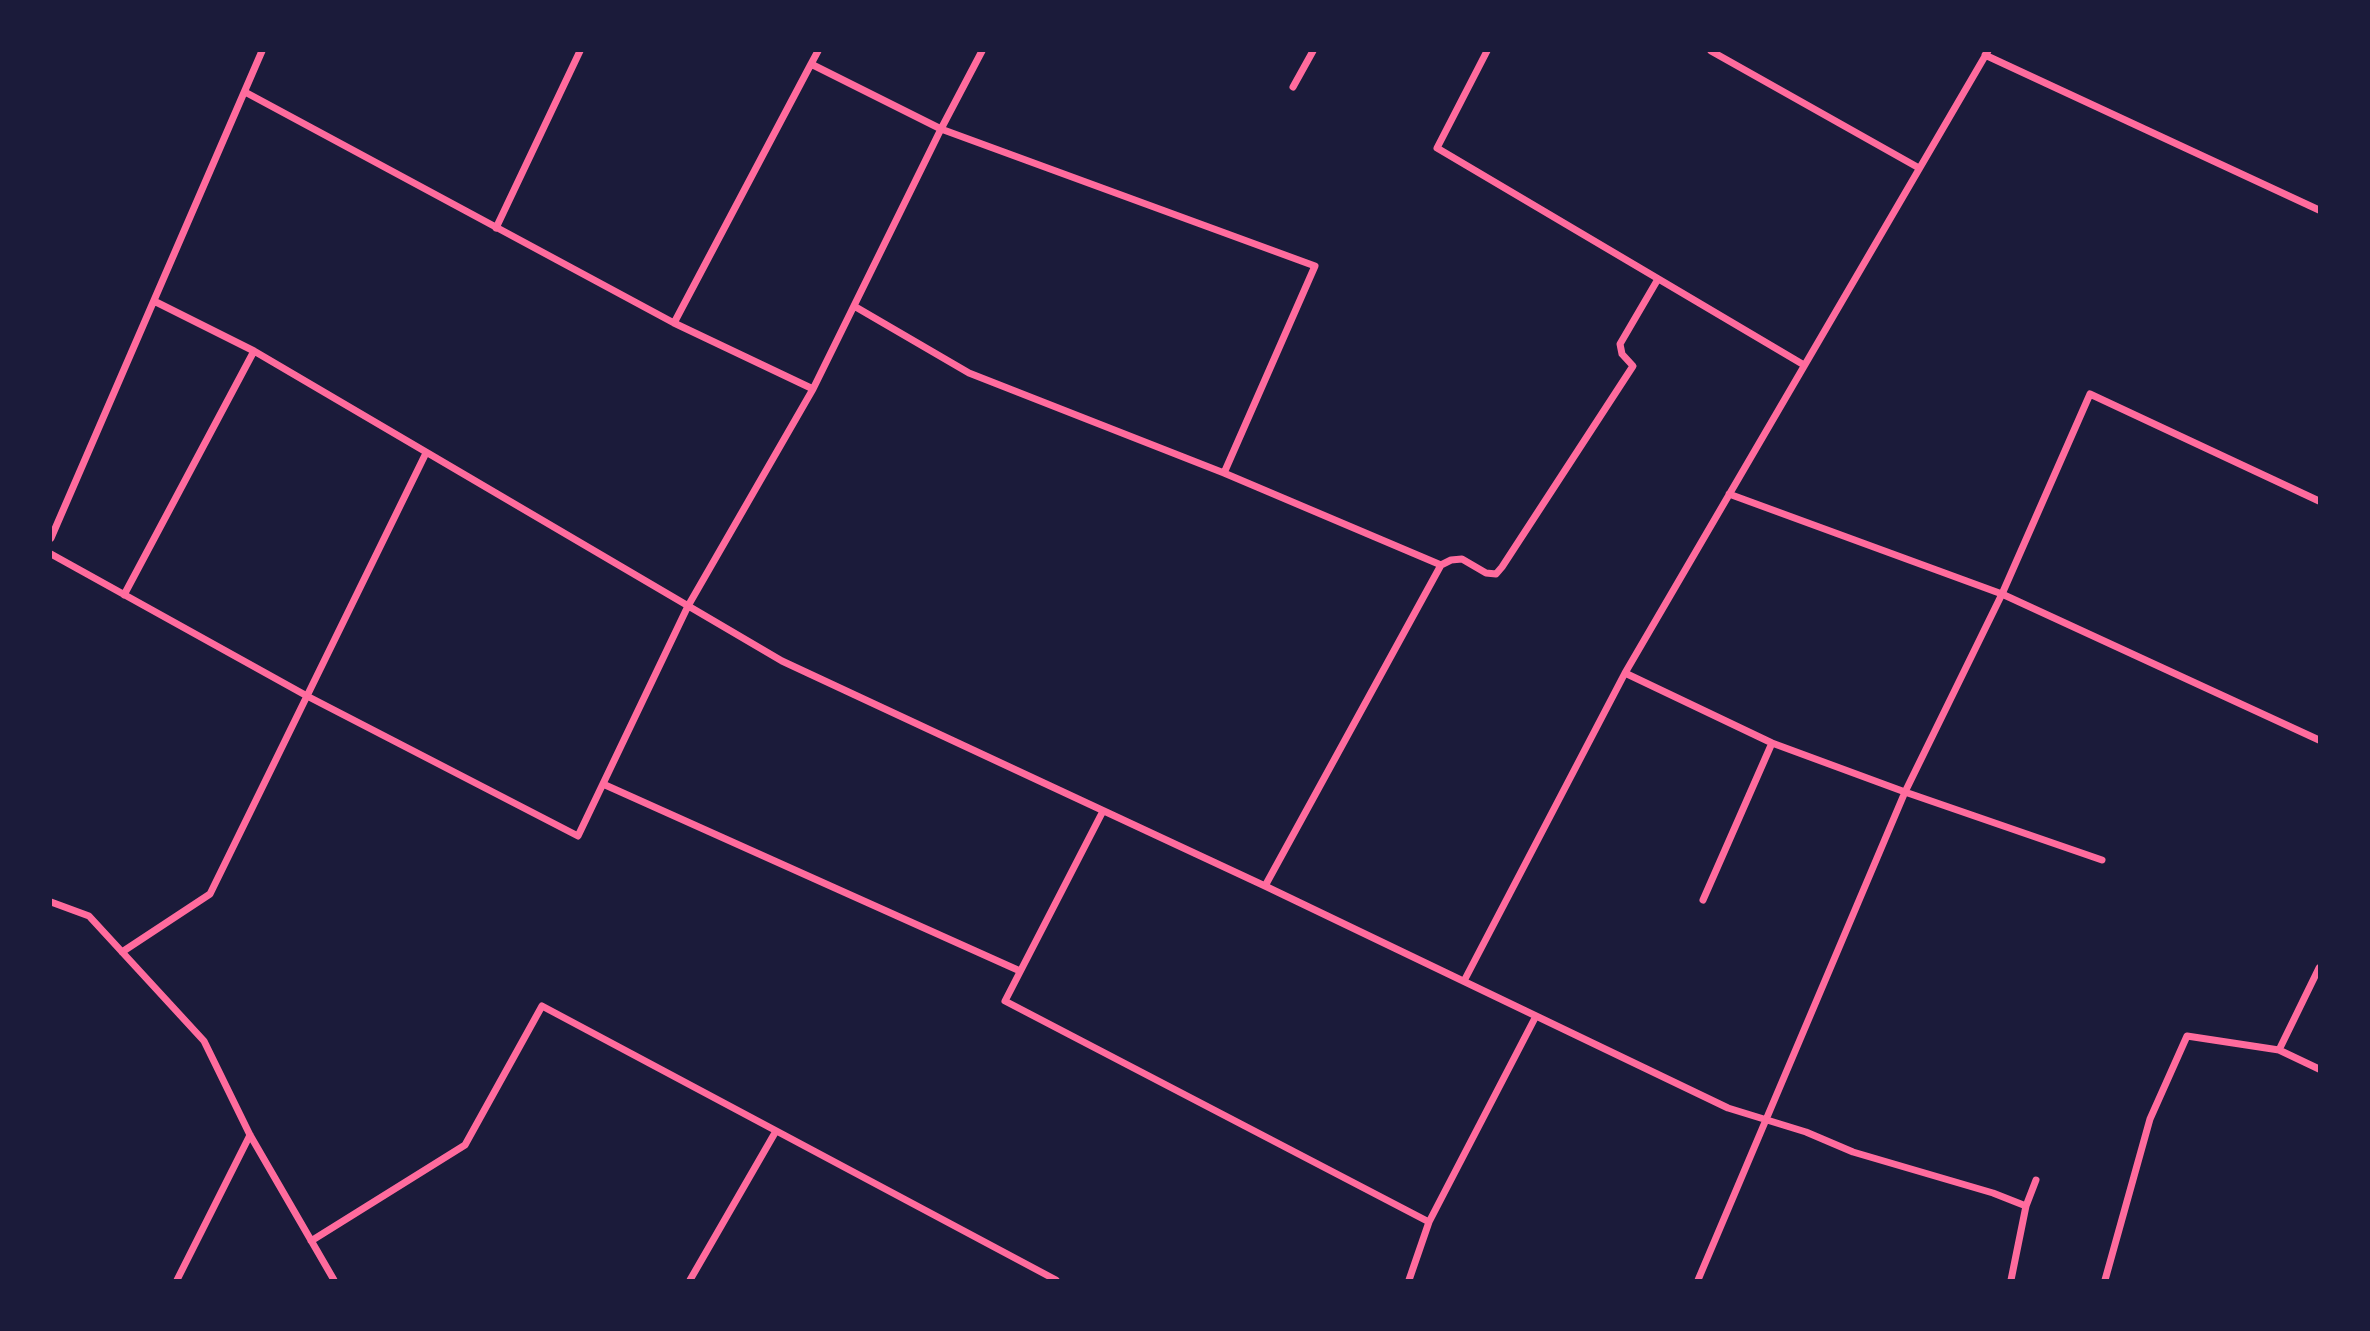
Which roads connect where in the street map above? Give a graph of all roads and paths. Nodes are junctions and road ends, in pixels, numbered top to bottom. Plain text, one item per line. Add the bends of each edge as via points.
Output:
1 (262, 51) edge
2 (580, 51) edge
3 (818, 51) edge
4 (982, 51) edge
5 (1313, 51) edge
6 (1487, 51) edge
7 (1711, 51) edge
8 (1987, 53) edge
9 (811, 64) junction
10 (1293, 87) dead end
11 (245, 92) junction
12 (941, 129) junction
13 (1919, 168) junction
14 (2319, 210) edge
15 (496, 229) junction
16 (1658, 279) junction
17 (155, 301) junction
18 (854, 306) junction
19 (674, 323) junction
20 (254, 351) junction
21 (1804, 365) junction
22 (813, 389) junction
23 (426, 453) junction
24 (1224, 473) junction
25 (1729, 494) junction
26 (2319, 501) edge
27 (51, 538) edge
28 (51, 554) edge
29 (1441, 565) junction
30 (2002, 594) junction
31 (124, 595) junction
32 (688, 606) junction
33 (1625, 673) junction
34 (307, 696) junction
35 (2319, 740) edge
36 (1772, 743) junction
37 (603, 784) junction
38 (1905, 792) junction
39 (1103, 811) junction
40 (2102, 860) dead end
41 (1265, 886) junction
42 (1703, 901) dead end
43 (51, 902) edge
44 (122, 952) junction
45 (2319, 968) edge
46 (1020, 971) junction
47 (1464, 981) junction
48 (1536, 1016) junction
49 (2279, 1050) junction
50 (2319, 1069) edge
51 (1767, 1120) junction
52 (776, 1131) junction
53 (250, 1135) junction
54 (2036, 1180) dead end
55 (2025, 1206) junction
56 (1429, 1222) junction
57 (311, 1241) junction
58 (177, 1280) edge
59 (334, 1280) edge
60 (690, 1280) edge
61 (1056, 1280) edge
62 (1409, 1280) edge
63 (1698, 1280) edge
64 (2011, 1280) edge
65 (2105, 1280) edge

1 - 11 street
2 - 15 street
3 - 9 street
4 - 12 street
5 - 10 street
6 - 16 street via 1437,148
7 - 13 street
8 - 13 street
8 - 14 street
9 - 12 street
9 - 19 street
11 - 15 street
11 - 17 street
12 - 18 street
12 - 24 street via 1315,265
13 - 21 street
15 - 19 street
16 - 21 street
16 - 29 street via 1620,344 1633,366 1502,567 1496,574 1462,559
17 - 20 street
17 - 27 street
18 - 22 street
18 - 24 street via 969,373
19 - 22 street
20 - 23 street
20 - 31 street
21 - 25 street
22 - 32 street
23 - 32 street
23 - 34 street
24 - 29 street
25 - 30 street
25 - 33 street
26 - 30 street via 2090,394
28 - 31 street
29 - 41 street
30 - 35 street
30 - 38 street
31 - 34 street
32 - 37 street
32 - 39 street via 782,661
33 - 36 street
33 - 47 street
34 - 37 street via 578,836
34 - 44 street via 210,894
36 - 38 street
36 - 42 street
37 - 46 street
38 - 40 street
38 - 51 street
39 - 41 street
39 - 46 street
41 - 47 street
43 - 44 street via 89,916
44 - 53 street via 204,1041
45 - 49 street
46 - 56 street via 1005,1001
47 - 48 street
48 - 51 street via 1728,1108
48 - 56 street
49 - 50 street
49 - 65 street via 2187,1036 2150,1119
51 - 55 street
51 - 63 street
52 - 57 street via 542,1006 465,1145
52 - 60 street
52 - 61 street
53 - 57 street
53 - 58 street
54 - 55 street
55 - 64 street
56 - 62 street
57 - 59 street

